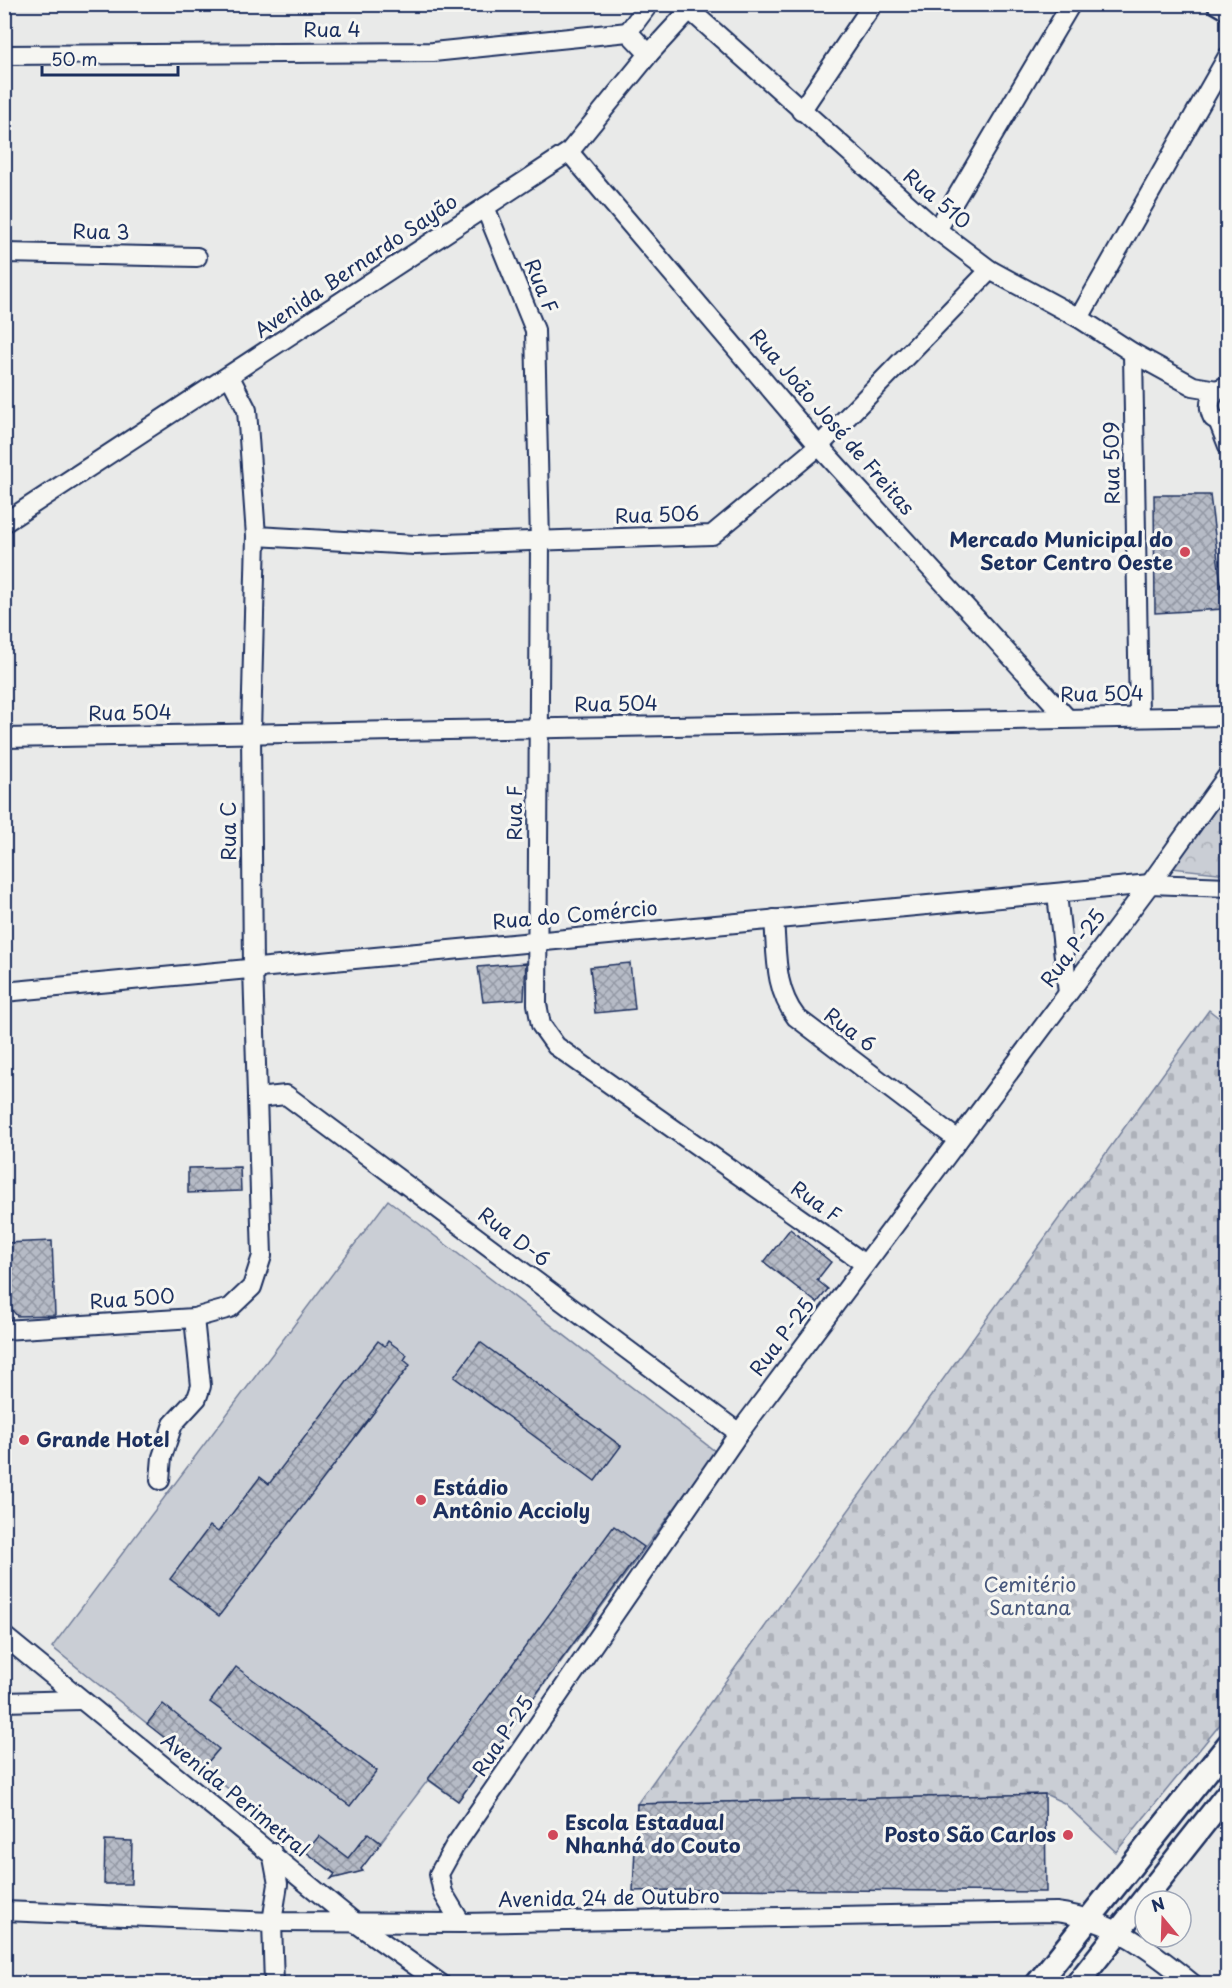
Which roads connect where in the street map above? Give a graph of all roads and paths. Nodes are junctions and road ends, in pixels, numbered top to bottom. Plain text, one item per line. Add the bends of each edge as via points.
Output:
1 (649, 4) edge
2 (873, 4) edge
3 (1071, 4) edge
4 (1216, 4) edge
5 (689, 6) edge
6 (1227, 11) edge
7 (628, 32) junction
8 (649, 54) junction
9 (4, 55) edge
10 (1227, 56) edge
11 (801, 111) junction
12 (569, 152) junction
13 (485, 207) junction
14 (937, 230) junction
15 (4, 253) edge
16 (196, 257) dead end
17 (990, 270) junction
18 (1079, 318) junction
19 (1132, 353) junction
20 (230, 377) junction
21 (1218, 394) edge
22 (1223, 425) edge
23 (819, 446) junction
24 (1227, 446) edge
25 (4, 523) edge
26 (256, 537) junction
27 (540, 542) junction
28 (1138, 716) junction
29 (1227, 716) edge
30 (1066, 717) junction
31 (538, 728) junction
32 (251, 732) junction
33 (4, 738) edge
34 (1227, 776) edge
35 (1220, 793) edge
36 (1150, 884) junction
37 (1227, 887) edge
38 (1057, 894) junction
39 (774, 919) junction
40 (536, 941) junction
41 (253, 968) junction
42 (4, 992) edge
43 (1068, 993) junction
44 (257, 1098) junction
45 (958, 1140) junction
46 (865, 1264) junction
47 (252, 1287) joint
48 (194, 1318) junction
49 (4, 1330) edge
50 (739, 1433) junction
51 (160, 1480) dead end
52 (4, 1636) edge
53 (81, 1700) junction
54 (4, 1702) edge
55 (1226, 1750) edge
56 (1227, 1792) edge
57 (272, 1852) junction
58 (4, 1911) edge
59 (1087, 1918) junction
60 (353, 1921) junction
61 (272, 1922) junction
62 (461, 1923) junction
63 (1119, 1930) junction
64 (274, 1983) edge
65 (441, 1983) edge
66 (1037, 1983) edge
67 (1077, 1983) edge
68 (1193, 1983) edge

1 - 7 street
2 - 11 street
3 - 14 street
4 - 6 street
5 - 8 street, Avenida Bernardo Sayão
5 - 11 street, Rua 510
7 - 8 street
7 - 9 street, Rua 4 via 433,52
8 - 12 street, Avenida Bernardo Sayão
10 - 18 street
11 - 14 street, Rua 510
12 - 13 street, Avenida Bernardo Sayão
12 - 23 street, Rua João José de Freitas
13 - 20 street, Avenida Bernardo Sayão
13 - 27 street, Rua F via 535,330
14 - 17 street, Rua 510
15 - 16 street, Rua 3
17 - 18 street, Rua 510
17 - 23 street, Rua 506
18 - 19 street, Rua 510
19 - 21 street, Rua 510 via 1193,386
19 - 28 street, Rua 509
20 - 25 street, Avenida Bernardo Sayão
20 - 26 street, Rua C via 248,410
21 - 22 street, Rua 510 via 1211,414
22 - 24 street
23 - 27 street, Rua 506 via 712,535
23 - 30 street, Rua João José de Freitas
26 - 27 street, Rua 506 via 415,545
26 - 32 street, Rua C
27 - 31 street, Rua F
28 - 29 street, Rua 504
28 - 30 street, Rua 504
30 - 31 street, Rua 504
31 - 32 street, Rua 504
31 - 40 street, Rua F
32 - 33 street, Rua 504
32 - 41 street, Rua C
34 - 35 street, Rua P-25
35 - 36 street, Rua P-25
36 - 37 street, Rua do Comércio
36 - 38 street, Rua do Comércio
36 - 43 street, Rua P-25
38 - 39 street, Rua do Comércio
38 - 43 street
39 - 40 street, Rua do Comércio
39 - 45 street, Rua 6 via 779,982 784,1002 796,1017
40 - 41 street, Rua do Comércio
40 - 46 street, Rua F via 537,1004 541,1024 556,1046
41 - 42 street, Rua do Comércio
41 - 44 street, Rua C
43 - 45 street, Rua P-25
44 - 47 street, Rua C via 262,1256
44 - 50 street, Rua D-6 via 286,1095
45 - 46 street, Rua P-25
46 - 50 street, Rua P-25
47 - 48 street, Rua 500 via 230,1308
48 - 49 street, Rua 500
48 - 51 street via 201,1386 197,1398 173,1424 162,1457
50 - 62 street, Rua P-25 via 454,1847 439,1874 443,1893
52 - 53 street, Avenida Perimetral
53 - 54 street
53 - 57 street, Avenida Perimetral
55 - 59 main road
56 - 63 main road
57 - 60 street, Avenida Perimetral
57 - 61 street via 278,1884
58 - 61 street, Avenida 24 de Outubro
59 - 62 street, Avenida 24 de Outubro via 1056,1912
59 - 63 street, Avenida 24 de Outubro
59 - 66 main road
60 - 61 street, Avenida 24 de Outubro
60 - 62 street, Avenida 24 de Outubro
60 - 65 street, Avenida Perimetral
61 - 64 street
63 - 67 main road
63 - 68 street, Avenida 24 de Outubro

